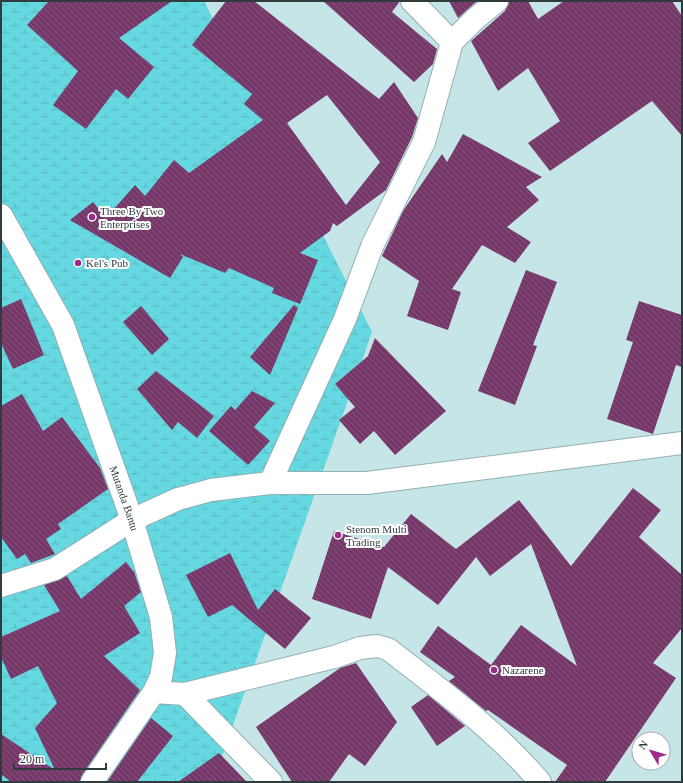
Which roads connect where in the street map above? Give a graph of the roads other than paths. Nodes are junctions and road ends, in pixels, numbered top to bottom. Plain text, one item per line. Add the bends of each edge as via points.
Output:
1 (412, 1) edge
2 (497, 1) edge
3 (452, 42) junction
4 (1, 215) edge
5 (682, 443) edge
6 (270, 483) junction
7 (132, 520) junction
8 (1, 586) edge
9 (154, 692) junction
10 (185, 694) junction
11 (92, 782) edge
12 (271, 782) edge
13 (540, 782) edge

1 - 3 street
2 - 3 street via 474,19
3 - 6 street via 424,142 373,244 345,319
4 - 7 street, Mutanda Bantu via 63,325
5 - 6 street via 367,483
6 - 7 street via 211,490 178,499
7 - 8 street via 55,569
7 - 9 street, Mutanda Bantu via 161,617 165,653 161,677
9 - 10 street
9 - 11 street, Mutanda Bantu
10 - 12 street
10 - 13 street via 376,646 388,649 447,694 524,763

